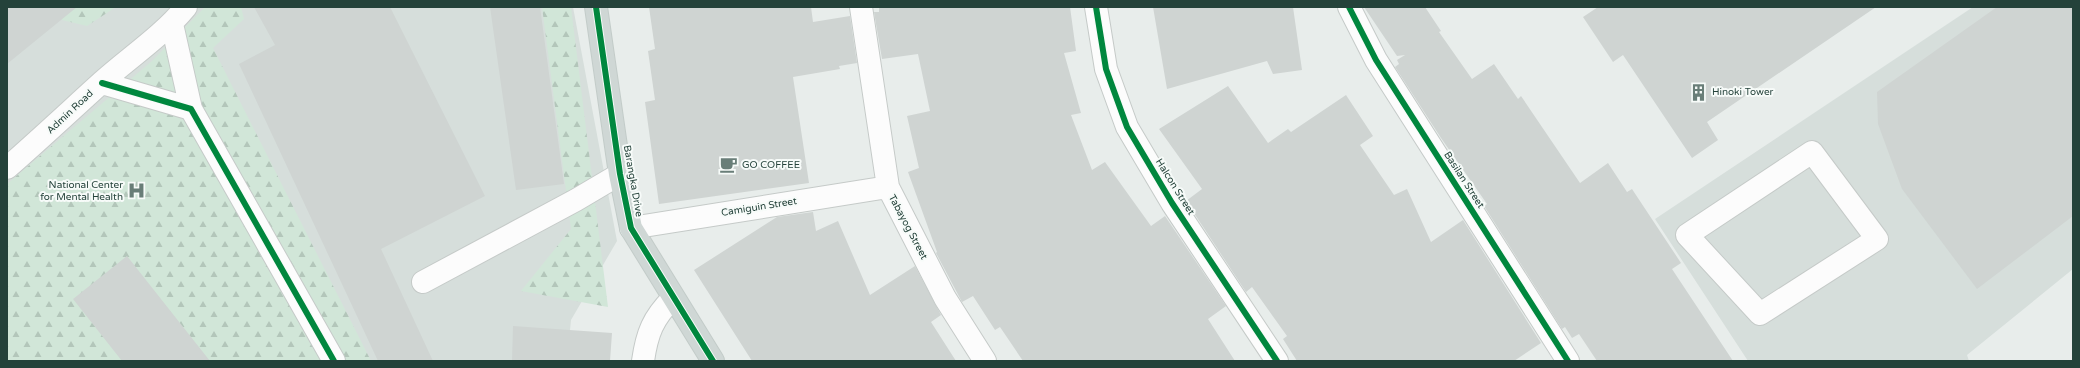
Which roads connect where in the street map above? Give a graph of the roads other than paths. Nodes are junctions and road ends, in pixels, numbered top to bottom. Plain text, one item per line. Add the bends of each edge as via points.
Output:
1 (186, 7) edge
2 (596, 7) edge
3 (861, 7) edge
4 (1096, 7) edge
5 (1349, 7) edge
6 (172, 24) junction
7 (102, 82) junction
8 (191, 109) junction
9 (7, 168) edge
10 (620, 174) junction
11 (888, 187) junction
12 (630, 228) junction
13 (423, 282) dead end
14 (673, 298) junction
15 (1760, 314) joint
16 (1566, 360) edge
17 (334, 361) edge
18 (643, 361) edge
19 (713, 361) edge
20 (985, 361) edge
21 (1277, 361) edge

1 - 6 street, Admin Road
2 - 10 main road, Barangka Drive
3 - 11 street, Tabayog Street
4 - 21 street, Halcon Street via 1106,69 1126,127 1172,203
5 - 16 street, Basilan Street via 1376,60
6 - 7 street, Admin Road
6 - 8 street
7 - 8 street
7 - 9 street, Admin Road
8 - 17 street
10 - 12 main road, Barangka Drive
10 - 13 street
11 - 12 street, Camiguin Street
11 - 20 street, Tabayog Street via 945,298
12 - 14 main road, Barangka Drive
14 - 18 street via 659,312 649,330
14 - 19 main road, Barangka Drive
15 - 15 street via 1877,239 1812,152 1688,235

